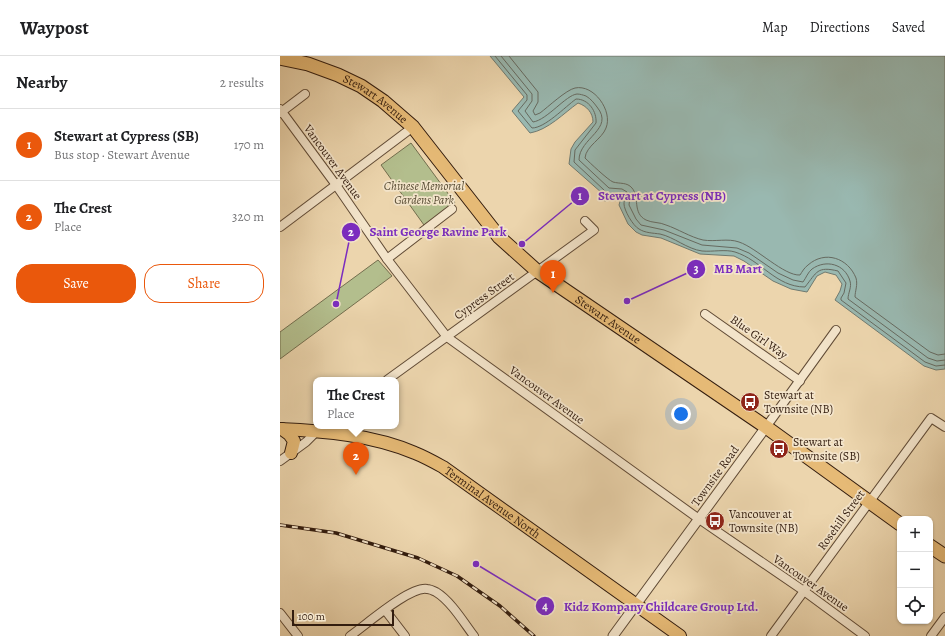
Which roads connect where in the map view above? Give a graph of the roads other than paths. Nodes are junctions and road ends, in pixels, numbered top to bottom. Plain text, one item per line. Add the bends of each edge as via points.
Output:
1 (280, 58) edge
2 (304, 94) dead end
3 (281, 111) edge
4 (413, 127) junction
5 (336, 185) junction
6 (452, 209) dead end
7 (585, 221) dead end
8 (280, 227) edge
9 (387, 259) junction
10 (537, 271) junction
11 (705, 314) dead end
12 (836, 330) dead end
13 (447, 337) junction
14 (391, 377) edge
15 (800, 380) junction
16 (766, 427) junction
17 (945, 427) edge
18 (281, 429) edge
19 (320, 429) edge
20 (344, 430) edge
21 (291, 453) junction
22 (280, 461) edge
23 (869, 502) junction
24 (699, 519) junction
25 (897, 522) edge
26 (933, 548) edge
27 (945, 556) edge
28 (804, 591) junction
29 (636, 604) junction
30 (385, 610) junction
31 (280, 613) edge
32 (945, 617) edge
33 (298, 636) edge
34 (350, 636) edge
35 (405, 636) edge
36 (474, 636) edge
37 (613, 636) edge
38 (680, 636) edge
39 (771, 636) edge
40 (865, 636) edge
41 (931, 636) edge

1 - 4 highway, Stewart Avenue via 308,64 361,86
2 - 3 street
3 - 5 street, Vancouver Avenue
4 - 5 street
4 - 10 highway, Stewart Avenue via 499,237
5 - 8 street
5 - 9 street, Vancouver Avenue
6 - 9 street
7 - 10 street, Cypress Street via 594,230
9 - 13 street, Vancouver Avenue
10 - 13 street, Cypress Street
10 - 16 highway, Stewart Avenue
11 - 15 street, Blue Girl Way
12 - 15 street, Townsite Road
13 - 14 street, Cypress Street
13 - 24 street, Vancouver Avenue
15 - 16 street, Townsite Road
16 - 23 highway, Stewart Avenue
16 - 24 street, Townsite Road
17 - 23 street, Rosehill Street via 931,418
18 - 19 main road, Terminal Avenue North
18 - 21 main road via 289,434 294,442
19 - 20 main road, Terminal Avenue North
19 - 21 street
20 - 29 main road, Terminal Avenue North via 415,453 443,467
21 - 22 street
23 - 25 highway, Stewart Avenue
23 - 28 street, Rosehill Street
24 - 28 street, Vancouver Avenue
24 - 29 street, Townsite Road
26 - 27 highway
28 - 39 street, Rosehill Street
28 - 40 street, Vancouver Avenue
29 - 37 street, Townsite Road
29 - 38 main road, Terminal Avenue North
30 - 34 street
30 - 35 street
30 - 36 street via 404,596 427,589 447,601
31 - 33 street
32 - 41 street

